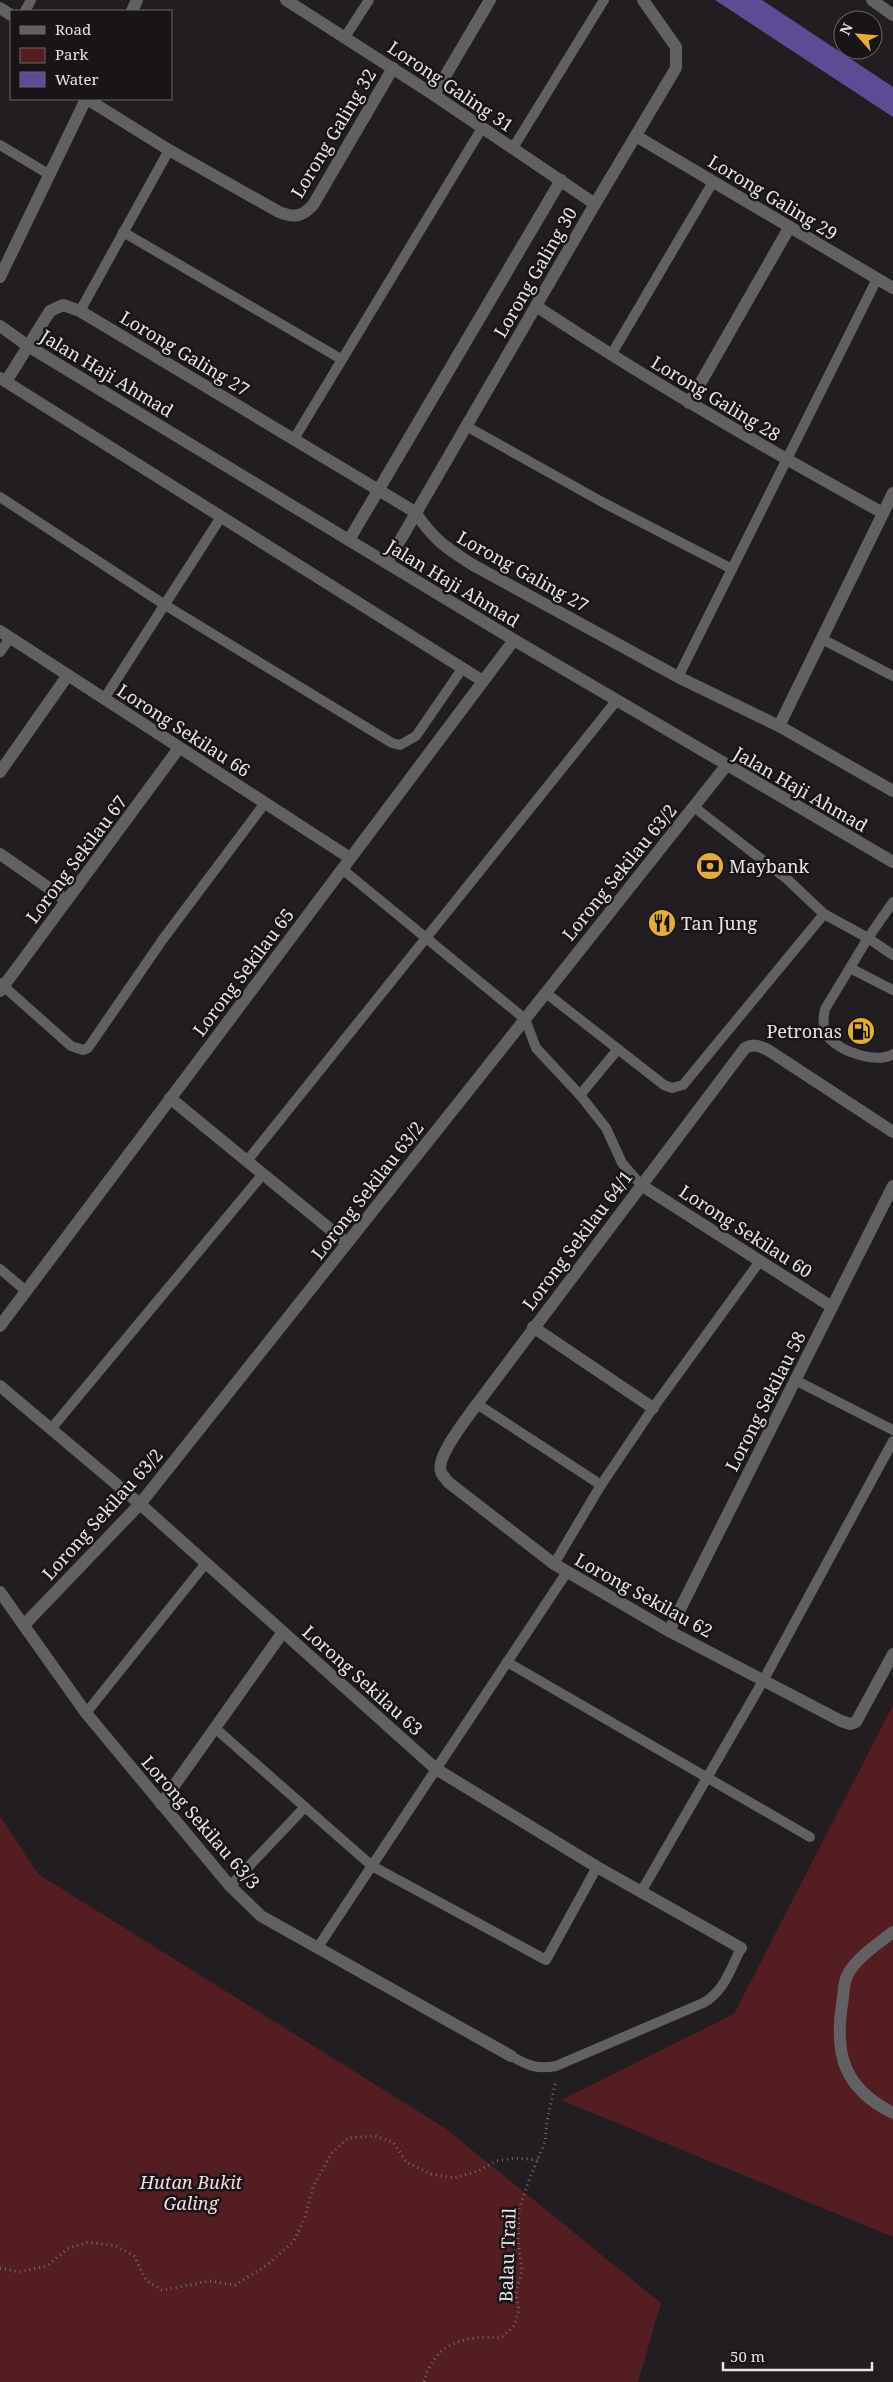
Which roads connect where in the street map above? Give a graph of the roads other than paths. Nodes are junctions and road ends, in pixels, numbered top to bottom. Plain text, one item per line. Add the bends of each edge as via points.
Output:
1 (368, 0) edge
2 (490, 0) edge
3 (604, 0) edge
4 (643, 0) edge
5 (872, 0) edge
6 (293, 2) edge
7 (893, 15) edge
8 (345, 37) junction
9 (393, 68) junction
10 (434, 95) junction
11 (87, 100) edge
12 (89, 100) edge
13 (482, 128) junction
14 (636, 136) junction
15 (0, 145) edge
16 (513, 148) junction
17 (169, 150) junction
18 (50, 175) junction
19 (561, 180) junction
20 (713, 182) junction
21 (595, 204) junction
22 (789, 228) junction
23 (124, 232) junction
24 (2, 268) edge
25 (877, 279) junction
26 (893, 288) edge
27 (536, 306) junction
28 (80, 311) junction
29 (0, 326) edge
30 (28, 346) junction
31 (611, 355) junction
32 (341, 359) junction
33 (4, 379) edge
34 (689, 403) junction
35 (466, 426) junction
36 (294, 439) junction
37 (787, 460) junction
38 (378, 491) junction
39 (0, 497) edge
40 (892, 497) edge
41 (415, 512) junction
42 (883, 513) junction
43 (221, 517) junction
44 (349, 540) junction
45 (387, 563) junction
46 (732, 569) junction
47 (165, 605) junction
48 (5, 635) edge
49 (822, 639) junction
50 (514, 640) junction
51 (0, 652) edge
52 (462, 669) junction
53 (68, 676) junction
54 (893, 676) edge
55 (678, 677) junction
56 (483, 681) junction
57 (104, 699) junction
58 (617, 700) junction
59 (779, 726) junction
60 (180, 748) junction
61 (726, 766) junction
62 (0, 772) edge
63 (893, 791) edge
64 (265, 803) junction
65 (694, 807) junction
66 (0, 854) edge
67 (893, 862) edge
68 (346, 864) junction
69 (66, 900) junction
70 (893, 902) edge
71 (824, 914) junction
72 (425, 937) junction
73 (868, 938) junction
74 (893, 955) edge
75 (850, 968) junction
76 (1, 986) edge
77 (893, 990) edge
78 (546, 993) junction
79 (525, 1019) junction
80 (618, 1049) junction
81 (893, 1054) edge
82 (580, 1095) junction
83 (170, 1098) junction
84 (893, 1132) edge
85 (247, 1161) junction
86 (263, 1174) junction
87 (641, 1185) junction
88 (893, 1186) edge
89 (347, 1243) junction
90 (760, 1261) junction
91 (0, 1269) edge
92 (26, 1291) junction
93 (832, 1307) junction
94 (0, 1326) edge
95 (533, 1327) junction
96 (795, 1380) junction
97 (0, 1386) edge
98 (476, 1404) junction
99 (653, 1408) junction
100 (51, 1429) junction
101 (893, 1430) edge
102 (893, 1441) edge
103 (441, 1463) joint
104 (601, 1485) junction
105 (140, 1504) junction
106 (206, 1563) junction
107 (554, 1564) junction
108 (567, 1572) junction
109 (0, 1592) edge
110 (24, 1625) junction
111 (669, 1631) junction
112 (283, 1632) junction
113 (893, 1654) edge
114 (507, 1662) junction
115 (764, 1681) junction
116 (86, 1713) junction
117 (215, 1728) junction
118 (436, 1769) junction
119 (708, 1779) junction
120 (162, 1804) junction
121 (305, 1807) junction
122 (810, 1837) dead end
123 (372, 1866) junction
124 (597, 1867) junction
125 (230, 1886) junction
126 (641, 1892) junction
127 (893, 1932) edge
128 (318, 1947) junction
129 (741, 1948) joint
130 (511, 2056) joint
131 (893, 2113) edge

1 - 8 lane
2 - 10 street
3 - 16 lane
4 - 14 street, Lorong Galing 30 via 676,47 677,57 669,83
5 - 7 street
6 - 8 street, Lorong Galing 31
8 - 9 street, Lorong Galing 31
9 - 10 street, Lorong Galing 31
9 - 17 street, Lorong Galing 32 via 305,214 288,216 279,212
10 - 13 street, Lorong Galing 31
11 - 18 street
12 - 17 street, Lorong Galing 32
13 - 16 street, Lorong Galing 31
13 - 32 lane
14 - 20 street, Lorong Galing 29
14 - 21 street, Lorong Galing 30
15 - 18 lane
16 - 19 street, Lorong Galing 31
17 - 23 lane
18 - 24 street
19 - 21 street, Lorong Galing 31
19 - 38 street, Lorong Galing 30
20 - 22 street, Lorong Galing 29
20 - 31 lane
21 - 27 street, Lorong Galing 30
22 - 25 street, Lorong Galing 29
22 - 34 street
23 - 28 lane
23 - 32 lane
25 - 26 street, Lorong Galing 29
25 - 37 lane
27 - 31 street, Lorong Galing 28
27 - 35 street, Lorong Galing 30
28 - 30 street, Lorong Galing 27 via 63,305 50,311
28 - 36 street, Lorong Galing 27
29 - 30 street, Jalan Haji Ahmad
30 - 33 street, Lorong Galing 27
30 - 44 street, Jalan Haji Ahmad
31 - 34 street, Lorong Galing 28
32 - 36 lane
33 - 43 street
34 - 37 street, Lorong Galing 28
35 - 41 street, Lorong Galing 30
35 - 46 lane via 602,502
36 - 38 street, Lorong Galing 27
37 - 42 street, Lorong Galing 28
37 - 46 lane
38 - 41 street, Lorong Galing 27
38 - 44 street, Lorong Galing 30
39 - 47 lane
40 - 42 street
41 - 45 street, Lorong Galing 30
41 - 55 street, Lorong Galing 27 via 442,545 473,565
42 - 49 street
43 - 47 lane
43 - 52 street
44 - 45 street, Jalan Haji Ahmad
45 - 50 street, Jalan Haji Ahmad
46 - 55 lane
47 - 52 lane via 400,746 416,736
47 - 57 lane
48 - 51 lane
48 - 53 street, Lorong Sekilau 66
49 - 54 lane
49 - 59 street
50 - 56 street, Lorong Sekilau 65
50 - 58 street, Jalan Haji Ahmad
52 - 56 street
53 - 57 street, Lorong Sekilau 66
53 - 62 street
55 - 59 street, Lorong Galing 27
56 - 68 street, Lorong Sekilau 65
57 - 60 street, Lorong Sekilau 66
58 - 61 street, Jalan Haji Ahmad
58 - 72 lane
59 - 63 street
60 - 64 street, Lorong Sekilau 66
60 - 69 street, Lorong Sekilau 67
61 - 65 street, Lorong Sekilau 63/2
61 - 67 street, Jalan Haji Ahmad
64 - 68 street, Lorong Sekilau 66
64 - 76 lane via 163,939 88,1048 83,1050 71,1046
65 - 71 lane via 788,879
65 - 78 street, Lorong Sekilau 63/2
66 - 69 street
68 - 72 lane
68 - 83 street, Lorong Sekilau 65
69 - 76 street, Lorong Sekilau 67
70 - 73 lane
71 - 73 lane
71 - 80 lane via 683,1085 672,1088 664,1085
72 - 79 lane
72 - 85 lane
73 - 74 lane
73 - 75 lane
75 - 77 lane
75 - 81 lane via 825,1009 822,1022 829,1038 871,1059 885,1059
78 - 79 street, Lorong Sekilau 63/2
78 - 80 lane
79 - 82 lane via 536,1048
79 - 89 street, Lorong Sekilau 63/2
80 - 82 lane
82 - 87 lane via 606,1128 622,1163
83 - 85 street
83 - 92 street, Lorong Sekilau 65
84 - 87 street, Lorong Sekilau 64/1 via 768,1050 750,1045 744,1048
85 - 86 street
86 - 89 street
86 - 100 lane
87 - 90 street, Lorong Sekilau 60
87 - 95 street, Lorong Sekilau 64/1
88 - 93 street, Lorong Sekilau 58
89 - 105 street, Lorong Sekilau 63/2
90 - 93 street, Lorong Sekilau 60
90 - 99 lane
91 - 92 lane
92 - 94 street, Lorong Sekilau 65
93 - 96 street, Lorong Sekilau 58
95 - 98 street, Lorong Sekilau 64/1
95 - 99 street
96 - 101 lane
96 - 111 street, Lorong Sekilau 58
97 - 100 street, Lorong Sekilau 63
98 - 103 street, Lorong Sekilau 64/1 via 445,1450
98 - 104 lane
99 - 104 lane
100 - 105 street, Lorong Sekilau 63
102 - 115 lane
103 - 107 street, Lorong Sekilau 62 via 440,1472 448,1482
104 - 107 lane
105 - 106 street, Lorong Sekilau 63
105 - 110 street, Lorong Sekilau 63/2
106 - 112 street, Lorong Sekilau 63
106 - 116 lane
107 - 108 street, Lorong Sekilau 62
108 - 111 street, Lorong Sekilau 62
108 - 114 lane
109 - 110 street, Lorong Sekilau 63/3
110 - 116 street, Lorong Sekilau 63/3
111 - 115 street, Lorong Sekilau 62
112 - 117 street
112 - 118 street, Lorong Sekilau 63
113 - 115 street, Lorong Sekilau 62 via 856,1722 850,1724
114 - 118 lane
114 - 119 lane
115 - 119 lane
116 - 120 street, Lorong Sekilau 63/3
117 - 120 street
117 - 121 lane
118 - 123 lane
118 - 124 street, Lorong Sekilau 63
119 - 122 lane
119 - 126 lane
120 - 125 street, Lorong Sekilau 63/3
121 - 123 lane
121 - 125 lane
123 - 124 lane via 546,1960
123 - 128 lane
124 - 126 street, Lorong Sekilau 63
125 - 128 street, Lorong Sekilau 63/3 via 261,1916
126 - 129 street, Lorong Sekilau 63
127 - 131 street via 861,1958 847,1975 840,2021 840,2043 849,2076 870,2100
128 - 130 street, Lorong Sekilau 63/3
129 - 130 lane via 714,1997 556,2066 530,2067

